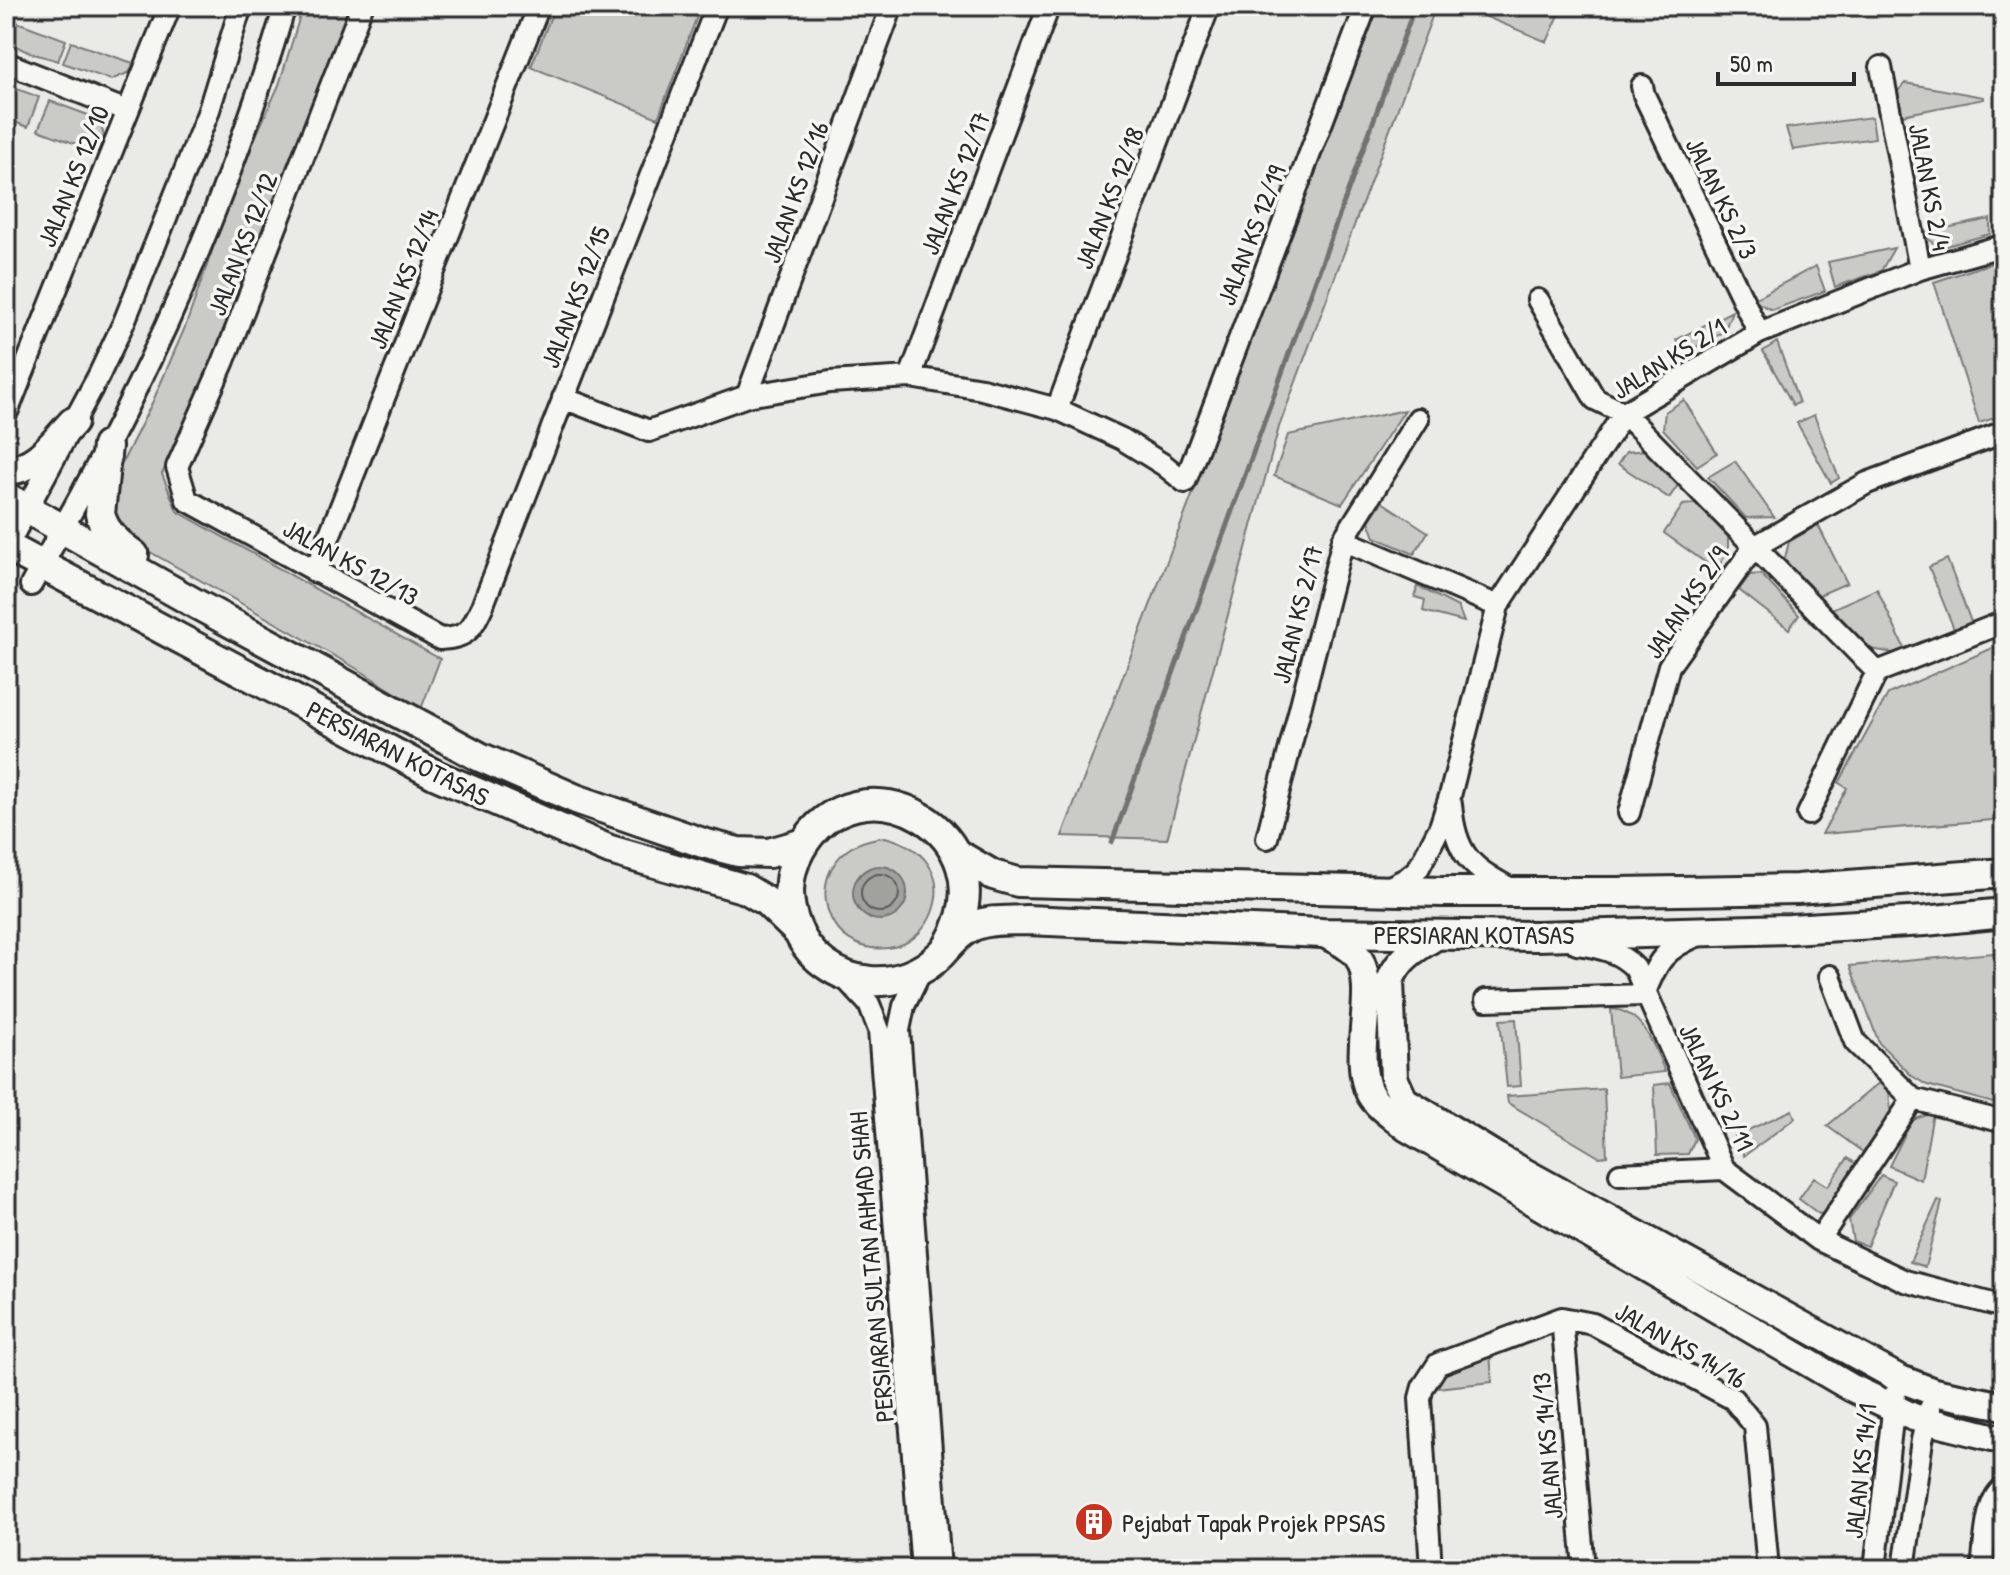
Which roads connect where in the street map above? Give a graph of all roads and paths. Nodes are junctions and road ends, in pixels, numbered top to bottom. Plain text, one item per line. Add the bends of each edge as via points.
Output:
1 (170, 6) edge
2 (241, 6) edge
3 (285, 6) edge
4 (362, 6) edge
5 (539, 6) edge
6 (717, 6) edge
7 (892, 6) edge
8 (1049, 6) edge
9 (1209, 6) edge
10 (1366, 6) edge
11 (6, 63) edge
12 (1881, 67) dead end
13 (1642, 86) dead end
14 (127, 111) junction
15 (2004, 248) edge
16 (1920, 269) junction
17 (1538, 300) dead end
18 (1759, 333) junction
19 (910, 377) junction
20 (747, 396) junction
21 (563, 398) junction
22 (1057, 409) junction
23 (8, 410) dead end
24 (1624, 413) junction
25 (1418, 419) dead end
26 (73, 422) junction
27 (2004, 432) edge
28 (107, 446) junction
29 (6, 470) edge
30 (187, 500) joint
31 (17, 503) edge
32 (62, 529) junction
33 (1343, 540) junction
34 (6, 546) edge
35 (1754, 547) junction
36 (315, 572) junction
37 (36, 575) junction
38 (198, 605) junction
39 (1498, 606) junction
40 (482, 607) joint
41 (2004, 622) edge
42 (1877, 672) junction
43 (1450, 796) junction
44 (1629, 813) dead end
45 (1808, 814) dead end
46 (1267, 838) dead end
47 (804, 843) junction
48 (957, 854) junction
49 (2004, 873) edge
50 (1384, 890) junction
51 (1515, 891) junction
52 (2004, 913) edge
53 (1710, 931) junction
54 (798, 932) junction
55 (1322, 933) junction
56 (1438, 935) junction
57 (1536, 936) junction
58 (950, 942) junction
59 (922, 969) junction
60 (841, 974) junction
61 (1830, 976) dead end
62 (1644, 995) junction
63 (1486, 1000) dead end
64 (1913, 1099) junction
65 (2004, 1122) edge
66 (1724, 1169) junction
67 (1620, 1174) dead end
68 (1819, 1240) junction
69 (2004, 1307) edge
70 (1562, 1318) junction
71 (1898, 1378) junction
72 (1934, 1392) junction
73 (2004, 1406) edge
74 (1893, 1407) junction
75 (1927, 1422) junction
76 (2004, 1440) edge
77 (1998, 1495) edge
78 (922, 1569) edge
79 (940, 1569) edge
80 (1431, 1569) edge
81 (1584, 1569) edge
82 (1768, 1569) edge
83 (1875, 1569) edge
84 (1904, 1569) edge
85 (1982, 1569) edge

1 - 14 street, JALAN KS 12/10
2 - 26 street via 208,113 152,256
3 - 28 street via 246,129 200,244
4 - 30 street, JALAN KS 12/12 via 240,321 177,467
5 - 36 street, JALAN KS 12/14
6 - 21 street, JALAN KS 12/15
7 - 20 street, JALAN KS 12/16
8 - 19 street, JALAN KS 12/17
9 - 22 street, JALAN KS 12/18
10 - 22 street, JALAN KS 12/19 via 1185,482 1122,439
11 - 14 street
12 - 16 street, JALAN KS 2/4
13 - 18 street, JALAN KS 2/3
14 - 23 street, JALAN KS 12/10
15 - 16 street, JALAN KS 2/1
16 - 18 street, JALAN KS 2/1
17 - 24 street via 1595,399
18 - 24 street, JALAN KS 2/1
19 - 20 street via 830,382
19 - 22 street
20 - 21 street via 649,431
21 - 40 street, JALAN KS 12/15
24 - 35 street
24 - 39 street, JALAN KS 2/1
25 - 33 street, JALAN KS 2/17
26 - 29 main road via 37,459
26 - 31 street
27 - 35 street, JALAN KS 2/9 via 1867,483
28 - 32 street
28 - 38 main road via 100,514 106,531
30 - 36 street, JALAN KS 12/13
31 - 32 main road
31 - 34 street
32 - 37 street
32 - 38 main road
33 - 39 street
33 - 46 street, JALAN KS 2/17
34 - 37 main road, PERSIARAN KOTASAS
35 - 42 street
35 - 44 street, JALAN KS 2/9 via 1669,666
36 - 40 street, JALAN KS 12/13 via 440,639 457,638 472,628
37 - 54 main road, PERSIARAN KOTASAS via 436,775 610,850 746,889
38 - 47 main road, PERSIARAN KOTASAS via 448,741 576,799 738,852 769,853
39 - 43 street, JALAN KS 2/1
41 - 42 street
42 - 45 street
43 - 50 street, JALAN KS 2/1 via 1418,869
43 - 51 street via 1453,829 1466,857
47 - 48 main road, PERSIARAN KOTASAS via 839,813 884,804 927,819
47 - 54 main road, PERSIARAN KOTASAS via 789,887
48 - 50 main road, PERSIARAN KOTASAS via 993,875 1018,882
48 - 58 main road, PERSIARAN KOTASAS via 965,899
49 - 51 main road, PERSIARAN KOTASAS via 1797,889
50 - 51 main road, PERSIARAN KOTASAS
52 - 53 main road, PERSIARAN KOTASAS
53 - 57 main road, PERSIARAN KOTASAS
53 - 62 street via 1667,952 1654,967
54 - 60 main road, PERSIARAN KOTASAS via 816,956
55 - 56 main road, PERSIARAN KOTASAS
55 - 58 main road, PERSIARAN KOTASAS via 1027,920 986,921
55 - 74 street via 1351,949 1362,968 1366,1078 1370,1094 1393,1117 1850,1387
56 - 57 main road, PERSIARAN KOTASAS
56 - 71 street via 1403,958 1390,981 1394,1078 1404,1100 1497,1157
57 - 62 street, JALAN KS 2/11 via 1602,948 1626,958
58 - 59 main road, PERSIARAN KOTASAS
59 - 60 main road, PERSIARAN KOTASAS via 886,981
59 - 79 street, PERSIARAN SULTAN AHMAD SHAH via 899,1030
60 - 78 street, PERSIARAN SULTAN AHMAD SHAH via 869,1004 879,1030
61 - 64 street via 1855,1042
62 - 63 street
62 - 66 street, JALAN KS 2/11
64 - 65 street
64 - 68 street
66 - 67 street
66 - 68 street, JALAN KS 2/11
68 - 69 street, JALAN KS 2/11 via 1905,1281
70 - 80 street via 1438,1364 1423,1387
70 - 81 street, JALAN KS 14/13
70 - 82 street, JALAN KS 14/16 via 1593,1324 1733,1399 1755,1426
71 - 72 street
71 - 74 street, JALAN KS 14/1
72 - 73 street
72 - 75 street
74 - 75 street
74 - 83 street, JALAN KS 14/1
75 - 76 street
75 - 84 street
77 - 85 street

